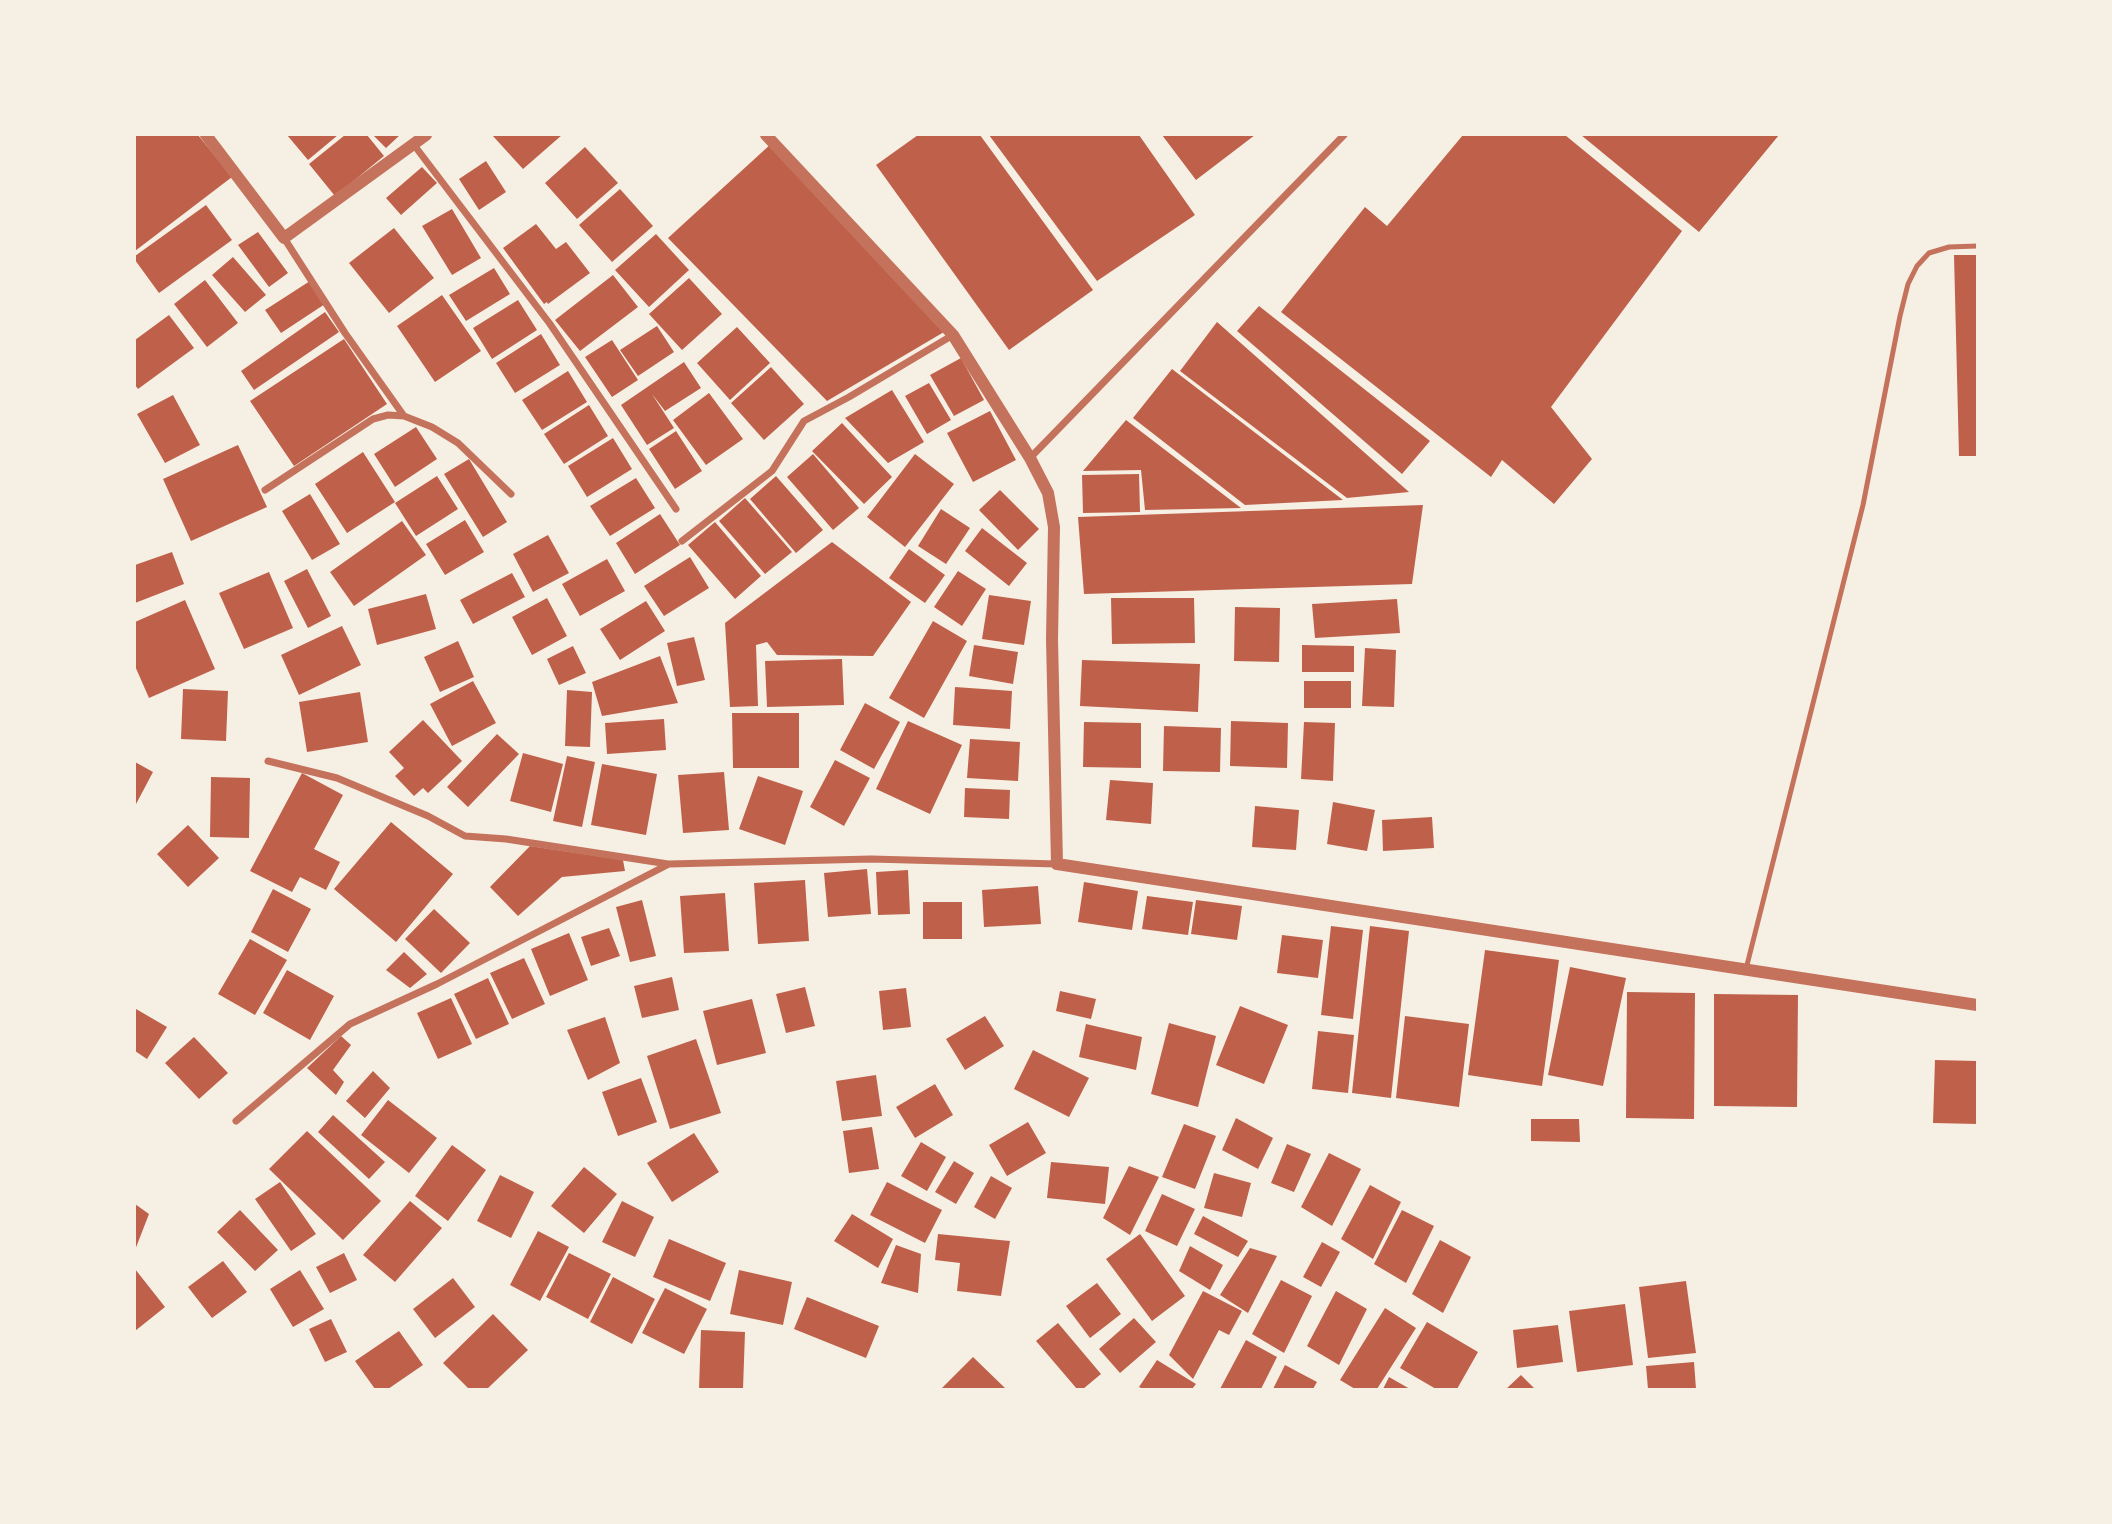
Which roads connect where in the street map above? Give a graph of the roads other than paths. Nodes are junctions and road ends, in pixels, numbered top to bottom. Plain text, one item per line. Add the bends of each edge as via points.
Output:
1 (206, 135) edge
2 (426, 135) edge
3 (766, 135) edge
4 (1344, 135) edge
5 (414, 145) junction
6 (284, 238) junction
7 (1977, 246) edge
8 (953, 335) junction
9 (404, 416) junction
10 (1030, 458) junction
11 (265, 490) dead end
12 (511, 494) dead end
13 (676, 509) dead end
14 (682, 541) dead end
15 (268, 761) dead end
16 (669, 864) junction
17 (1057, 864) junction
18 (1745, 970) junction
19 (1977, 1005) edge
20 (236, 1121) dead end

1 - 6 street
2 - 5 street
3 - 8 street
4 - 10 street
5 - 6 street
5 - 13 street via 550,324
6 - 9 street
7 - 18 lane via 1929,253 1908,284 1863,505
8 - 10 street
8 - 14 street via 804,421 772,471
9 - 11 street via 373,419
9 - 12 street via 458,443
10 - 17 street via 1048,493 1054,527
15 - 16 street via 337,778 465,836
16 - 17 street via 871,859
16 - 20 street via 437,984 349,1024
17 - 18 street
18 - 19 street

